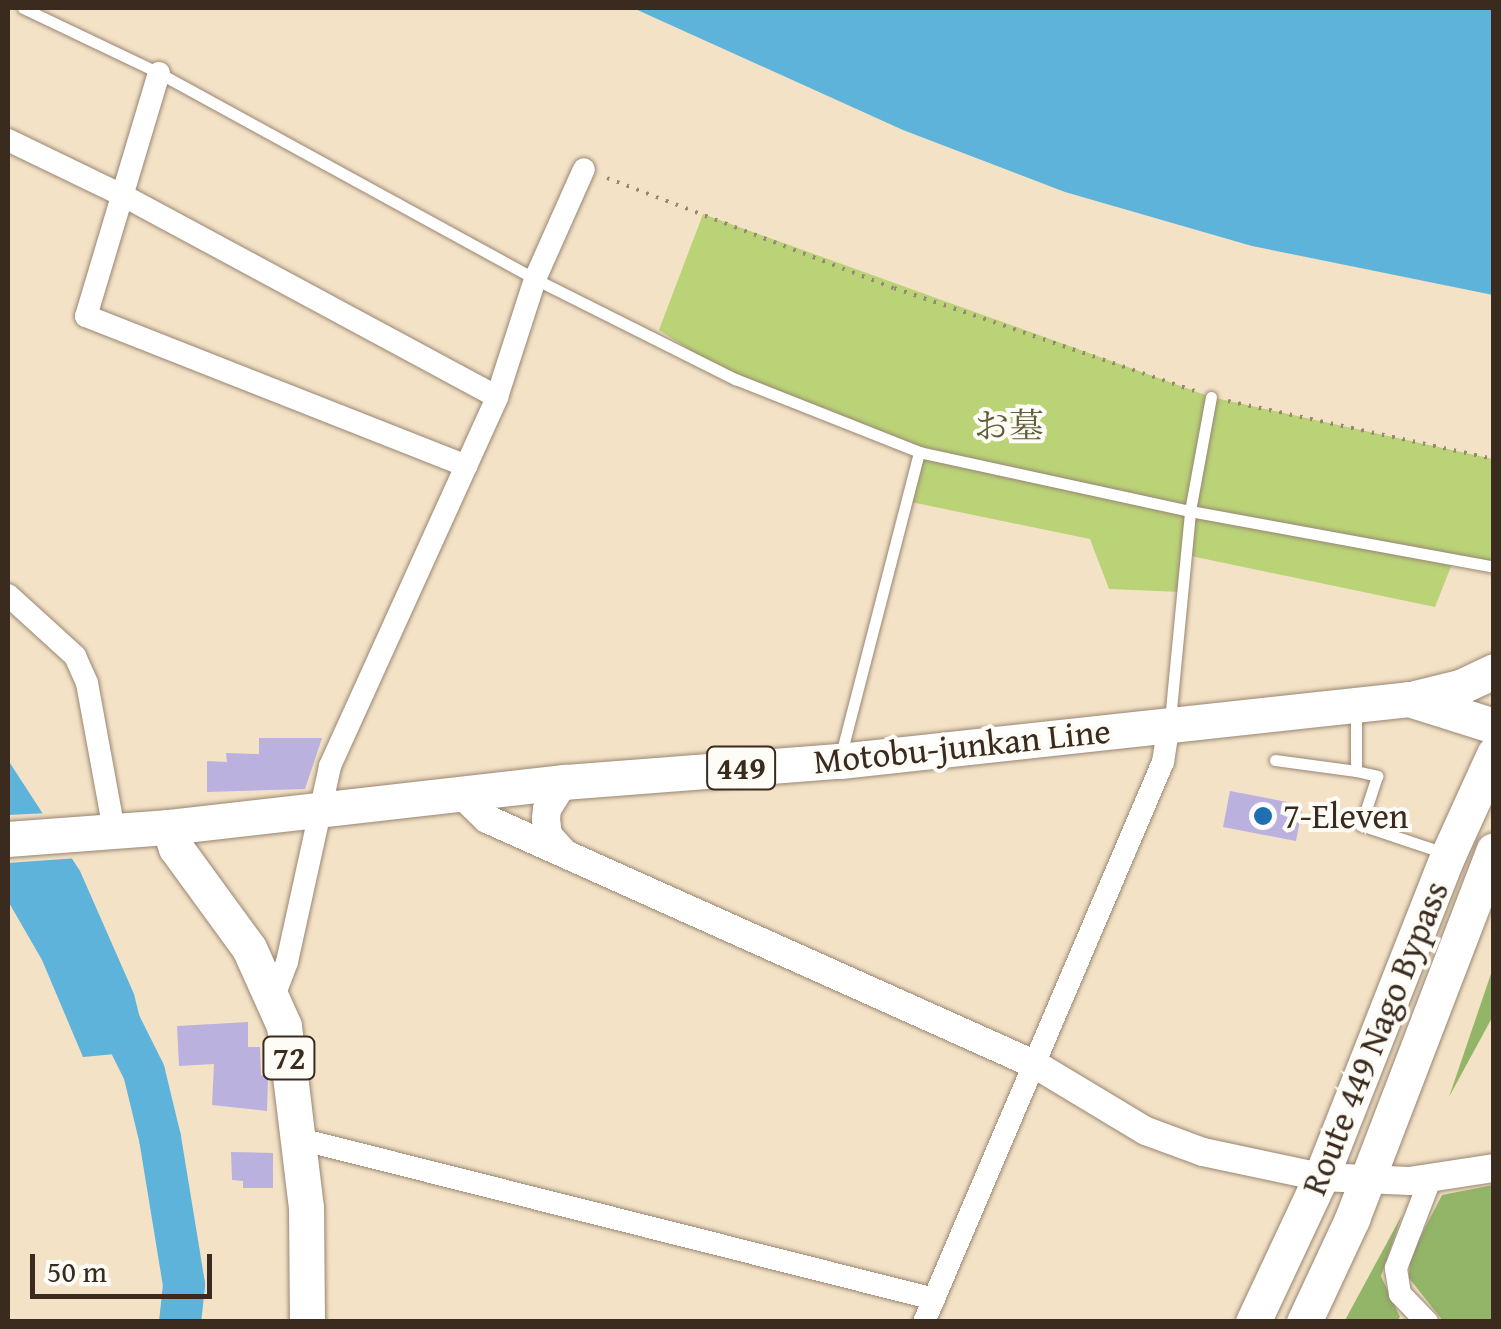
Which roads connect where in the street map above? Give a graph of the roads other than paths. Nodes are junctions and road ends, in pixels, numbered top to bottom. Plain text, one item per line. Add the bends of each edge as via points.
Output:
1 (23, 8) edge
2 (159, 74) junction
3 (8, 140) edge
4 (584, 169) road end
5 (124, 196) junction
6 (535, 279) junction
7 (1211, 397) road end
8 (497, 398) junction
9 (919, 452) junction
10 (466, 466) junction
11 (1190, 511) junction
12 (1494, 567) edge
13 (8, 595) edge
14 (1494, 671) edge
15 (1409, 699) junction
16 (1356, 704) junction
17 (1170, 724) junction
18 (1494, 726) edge
19 (1494, 754) edge
20 (1275, 760) dead end
21 (840, 761) junction
22 (1356, 772) junction
23 (564, 782) junction
24 (459, 792) junction
25 (321, 808) junction
26 (169, 827) junction
27 (114, 830) junction
28 (8, 839) edge
29 (1494, 850) edge
30 (1448, 855) junction
31 (568, 858) junction
32 (274, 996) junction
33 (1036, 1066) junction
34 (300, 1139) junction
35 (1494, 1168) edge
36 (1321, 1176) junction
37 (1430, 1180) junction
38 (1366, 1181) junction
39 (934, 1299) junction
40 (307, 1322) edge
41 (924, 1322) edge
42 (1253, 1322) edge
43 (1304, 1322) edge
44 (1427, 1322) edge

1 - 2 lane
2 - 5 street
2 - 6 lane
3 - 5 street
4 - 6 street
5 - 8 street
5 - 10 street via 86,316
6 - 8 street
6 - 9 lane via 735,379
7 - 11 lane
8 - 10 street
9 - 11 lane
9 - 21 lane
10 - 25 street via 330,766
11 - 12 lane
11 - 17 lane
13 - 27 street via 75,656 94,713
14 - 15 main road
15 - 16 main road, Motobu-junkan Line / 449
15 - 18 main road, Motobu-junkan Line / 449
16 - 17 main road, Motobu-junkan Line / 449
16 - 22 lane
17 - 21 main road, Motobu-junkan Line / 449
17 - 33 street via 1163,762
19 - 30 main road, Route 449 Nago Bypass
20 - 22 lane
21 - 23 main road, Motobu-junkan Line / 449
22 - 30 lane via 1377,776 1360,825
23 - 24 main road, Motobu-junkan Line / 449
23 - 31 street via 546,819 548,835
24 - 25 main road, Motobu-junkan Line / 449
24 - 31 street via 487,819
25 - 26 main road, Motobu-junkan Line / 449
25 - 32 street
26 - 27 main road, Motobu-junkan Line / 449
26 - 32 main road, 72 via 176,848 249,948
27 - 28 main road, Motobu-junkan Line / 449
29 - 38 main road, Route 449 Nago Bypass
30 - 36 main road, Route 449 Nago Bypass
31 - 33 street
32 - 34 main road, 72
33 - 36 street via 1146,1132 1203,1152
33 - 39 street
34 - 39 street
34 - 40 main road, 72
35 - 37 street
36 - 38 street
36 - 42 main road, Route 449 Nago Bypass
37 - 38 street
37 - 44 street via 1396,1268 1400,1294
38 - 43 main road, Route 449 Nago Bypass
39 - 41 street

